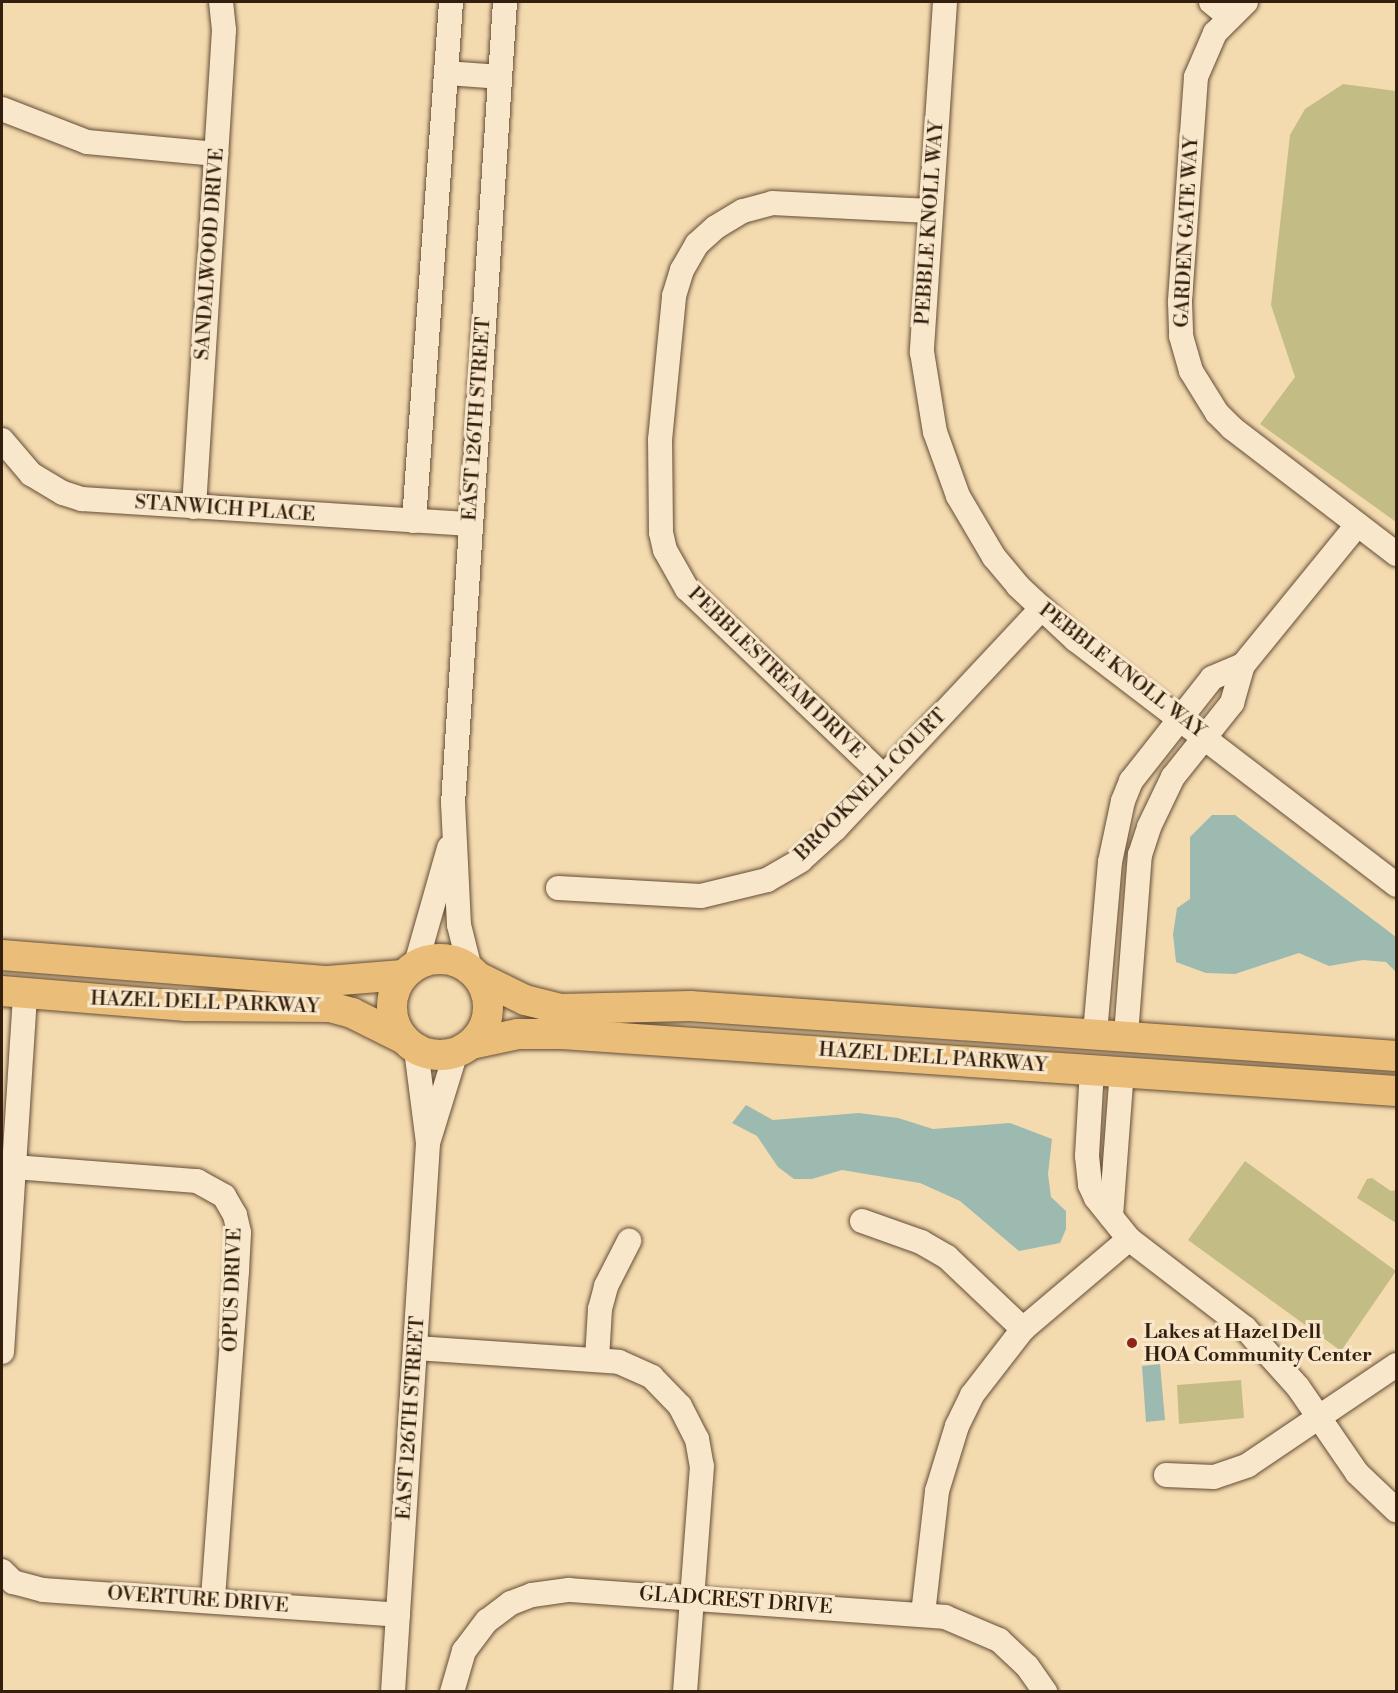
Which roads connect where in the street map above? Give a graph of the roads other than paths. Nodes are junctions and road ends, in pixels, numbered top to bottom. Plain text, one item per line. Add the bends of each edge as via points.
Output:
1 (221, 2) edge
2 (451, 2) edge
3 (505, 2) edge
4 (945, 2) edge
5 (1228, 6) edge
6 (446, 73) junction
7 (500, 77) junction
8 (2, 109) edge
9 (216, 154) junction
10 (930, 211) junction
11 (2, 440) edge
12 (194, 507) junction
13 (414, 520) junction
14 (470, 524) junction
15 (1358, 525) junction
16 (1396, 554) edge
17 (1041, 609) junction
18 (1243, 665) junction
19 (1180, 718) junction
20 (1207, 739) junction
21 (884, 777) junction
22 (453, 837) junction
23 (1396, 885) edge
24 (558, 888) dead end
25 (2, 955) edge
26 (410, 969) junction
27 (474, 973) junction
28 (13, 993) edge
29 (1095, 1033) junction
30 (1126, 1035) junction
31 (409, 1043) junction
32 (464, 1048) junction
33 (1396, 1056) edge
34 (1092, 1069) junction
35 (1122, 1071) junction
36 (1396, 1091) edge
37 (428, 1143) junction
38 (14, 1167) junction
39 (1112, 1216) junction
40 (862, 1221) dead end
41 (1129, 1239) junction
42 (629, 1241) dead end
43 (1023, 1329) junction
44 (416, 1348) junction
45 (2, 1352) edge
46 (597, 1359) junction
47 (1396, 1365) edge
48 (1320, 1419) junction
49 (1166, 1475) dead end
50 (1396, 1509) edge
51 (2, 1571) edge
52 (692, 1598) junction
53 (213, 1600) junction
54 (923, 1614) junction
55 (398, 1615) junction
56 (393, 1692) edge
57 (452, 1692) edge
58 (685, 1692) edge
59 (1045, 1692) edge

1 - 9 street, SANDALWOOD DRIVE via 224,30
2 - 6 street
3 - 7 street, EAST 126TH STREET
4 - 10 street, PEBBLE KNOLL WAY
5 - 15 street, GARDEN GATE WAY via 1196,77 1181,336 1194,379 1217,413
6 - 7 street
6 - 13 street
7 - 14 street, EAST 126TH STREET
8 - 9 street via 87,142
9 - 12 street, SANDALWOOD DRIVE
10 - 17 street, PEBBLE KNOLL WAY via 922,352 935,432 973,526 994,557
10 - 21 street, PEBBLESTREAM DRIVE via 772,203 743,211 716,226 697,244 682,270 674,296 660,440 658,515 665,550 682,582 703,608
11 - 12 street, STANWICH PLACE via 31,474 63,493 82,499
12 - 13 street, STANWICH PLACE
13 - 14 street, STANWICH PLACE
14 - 22 street, EAST 126TH STREET
15 - 16 street, GARDEN GATE WAY
15 - 18 street
17 - 19 street, PEBBLE KNOLL WAY
17 - 21 street, BROOKNELL COURT
18 - 19 street via 1212,678
18 - 20 street via 1233,703
19 - 20 street, PEBBLE KNOLL WAY
19 - 29 street via 1131,781 1123,801 1110,862
20 - 23 street, PEBBLE KNOLL WAY
20 - 30 street via 1173,777 1140,855
21 - 24 street, BROOKNELL COURT via 801,860 751,887 701,896
22 - 26 street, EAST 126TH STREET
22 - 27 street, EAST 126TH STREET via 461,942
25 - 26 main road, HAZEL DELL PARKWAY via 318,981 349,982
26 - 27 main road via 448,959
26 - 31 main road via 391,1006
27 - 29 main road, HAZEL DELL PARKWAY via 525,1000 562,1008 690,1006
27 - 32 main road via 486,993 488,1012 482,1029
28 - 31 main road, HAZEL DELL PARKWAY via 186,1006 330,1007 345,1010
28 - 38 street
29 - 30 main road, HAZEL DELL PARKWAY
30 - 33 main road, HAZEL DELL PARKWAY
31 - 32 main road via 440,1055
31 - 37 street, EAST 126TH STREET
32 - 34 main road, HAZEL DELL PARKWAY via 518,1034 552,1034
32 - 37 street, EAST 126TH STREET
34 - 35 main road, HAZEL DELL PARKWAY
34 - 39 street via 1088,1173 1096,1198
35 - 36 main road, HAZEL DELL PARKWAY
35 - 39 street
37 - 44 street, EAST 126TH STREET
38 - 45 street
38 - 53 street, OPUS DRIVE via 197,1181 224,1196 235,1215 239,1233 237,1271
39 - 41 street
40 - 43 street via 921,1242 947,1257
41 - 43 street
41 - 48 street via 1245,1328 1298,1387
42 - 46 street via 606,1286 600,1309
43 - 54 street via 990,1369 957,1426 937,1491
44 - 46 street
44 - 55 street, EAST 126TH STREET
46 - 52 street via 619,1362 652,1377 680,1406 697,1439 702,1466
47 - 48 street
48 - 49 street via 1233,1472 1214,1477
48 - 50 street via 1358,1473
51 - 53 street, OVERTURE DRIVE via 13,1581 44,1590
52 - 54 street, GLADCREST DRIVE
52 - 57 street, GLADCREST DRIVE via 569,1590 522,1598 495,1614 471,1639 460,1660
52 - 58 street
53 - 55 street, OVERTURE DRIVE
54 - 59 street, GLADCREST DRIVE via 958,1621 999,1640 1028,1665
55 - 56 street, EAST 126TH STREET

